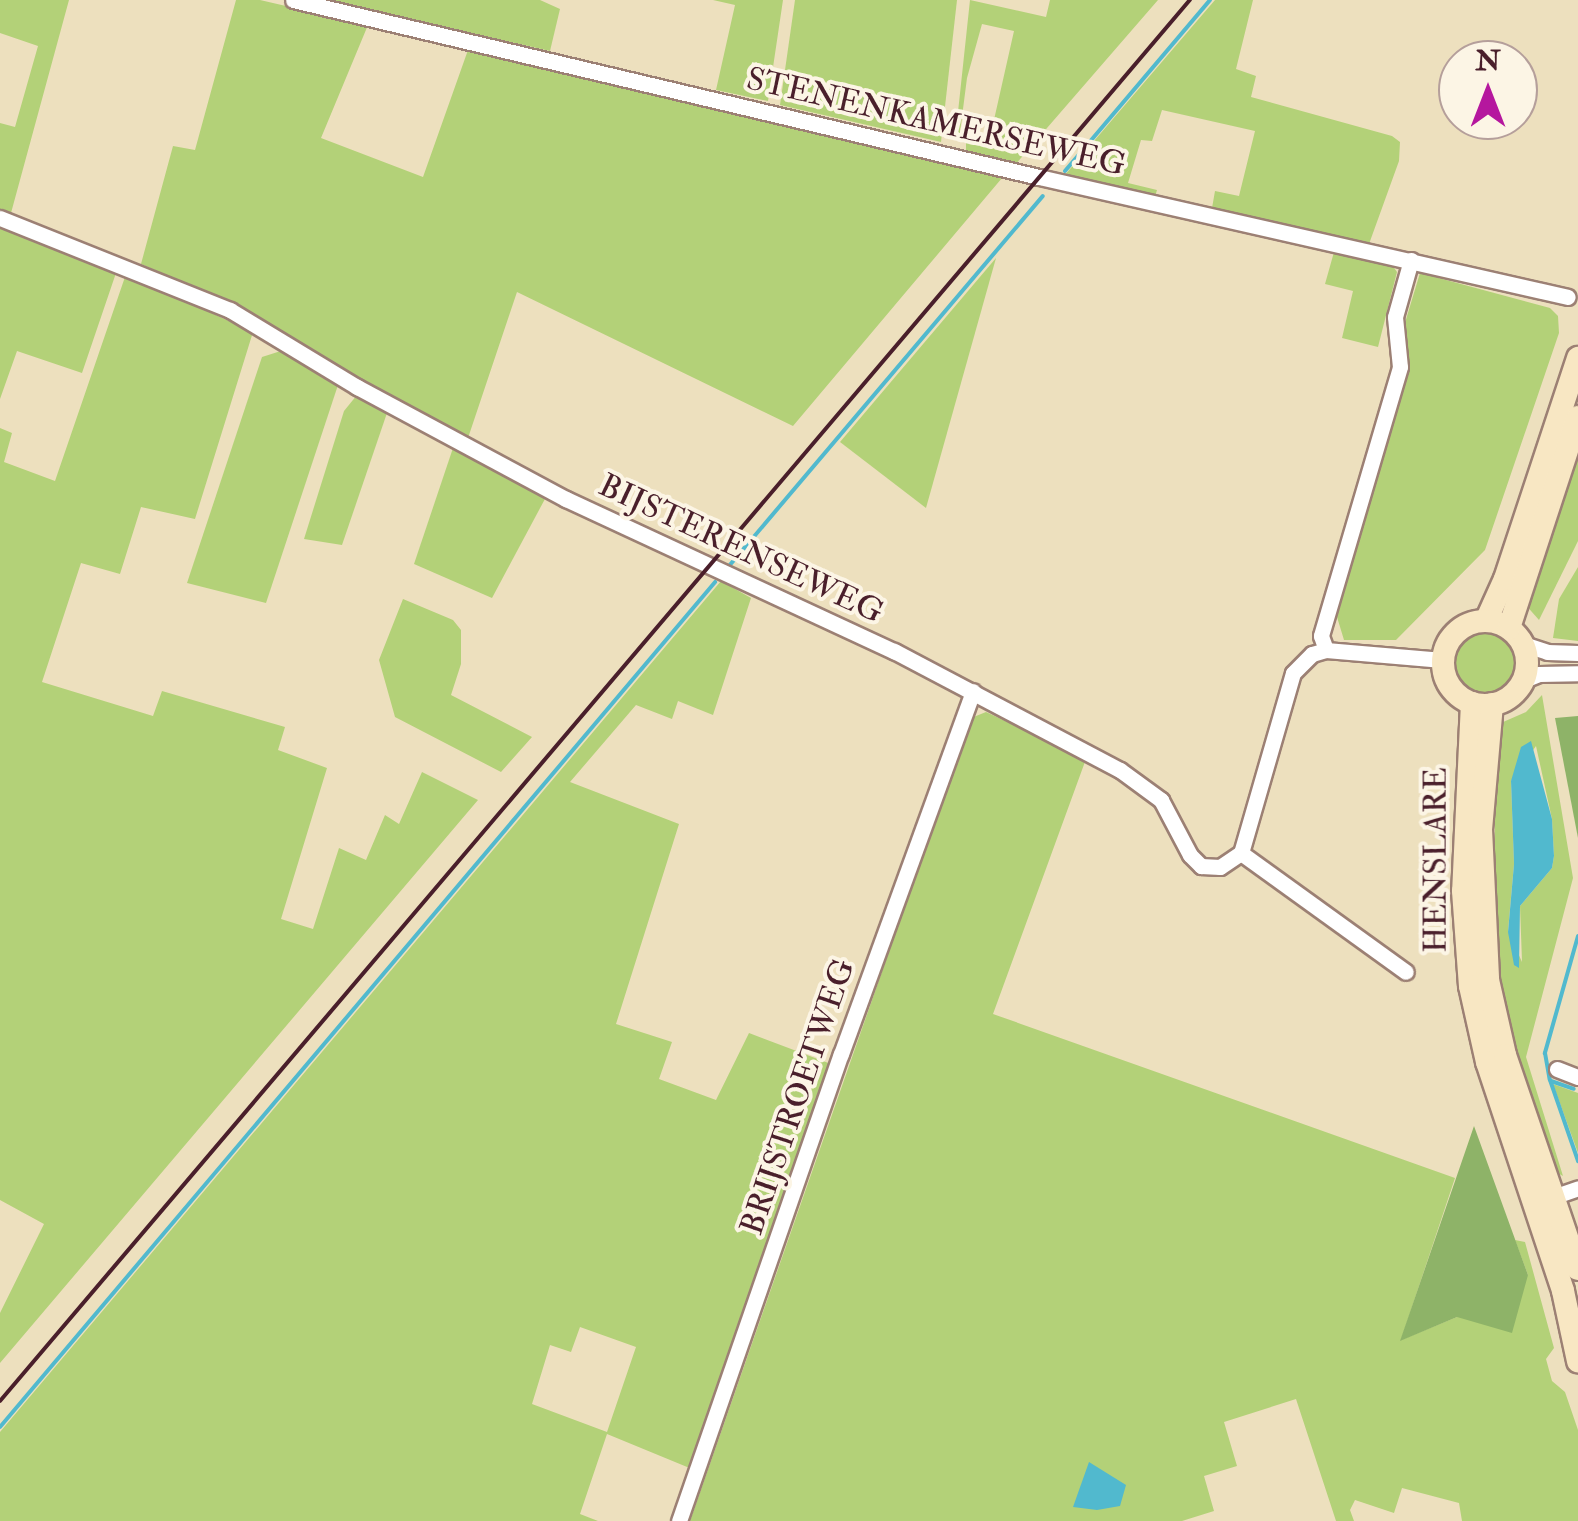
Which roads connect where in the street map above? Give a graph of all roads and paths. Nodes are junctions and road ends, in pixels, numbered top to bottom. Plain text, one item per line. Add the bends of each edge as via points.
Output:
1 (292, 0) edge
2 (0, 218) edge
3 (1411, 260) junction
4 (1568, 297) dead end
5 (1578, 358) edge
6 (1578, 417) edge
7 (1486, 620) junction
8 (1516, 636) junction
9 (1326, 650) junction
10 (1578, 653) edge
11 (1443, 660) junction
12 (1578, 673) edge
13 (1524, 680) junction
14 (973, 692) junction
15 (1482, 703) junction
16 (1241, 853) junction
17 (1406, 972) dead end
18 (1558, 1068) dead end
19 (1578, 1076) edge
20 (1578, 1188) edge
21 (1545, 1199) junction
22 (1578, 1269) edge
23 (1578, 1361) edge
24 (679, 1521) edge

1 - 3 street, STENENKAMERSEWEG
2 - 14 street, BIJSTERENSEWEG via 230,310 566,499
3 - 4 street, STENENKAMERSEWEG
3 - 9 street via 1395,317 1400,368 1322,624
5 - 7 street
6 - 8 street
7 - 8 street
7 - 11 street via 1456,632
8 - 10 street via 1547,652
8 - 13 street via 1527,664
9 - 11 street
9 - 16 street via 1293,673
11 - 15 street via 1447,681
12 - 13 street
13 - 15 street via 1514,693
14 - 16 street, BIJSTERENSEWEG via 1154,793 1202,866 1220,866
14 - 24 street, BRIJSTROETWEG
15 - 21 street, HENSLARE via 1463,933 1487,1062
16 - 17 street
18 - 19 street
20 - 21 street
21 - 22 street, HENSLARE
21 - 23 street, HENSLARE

